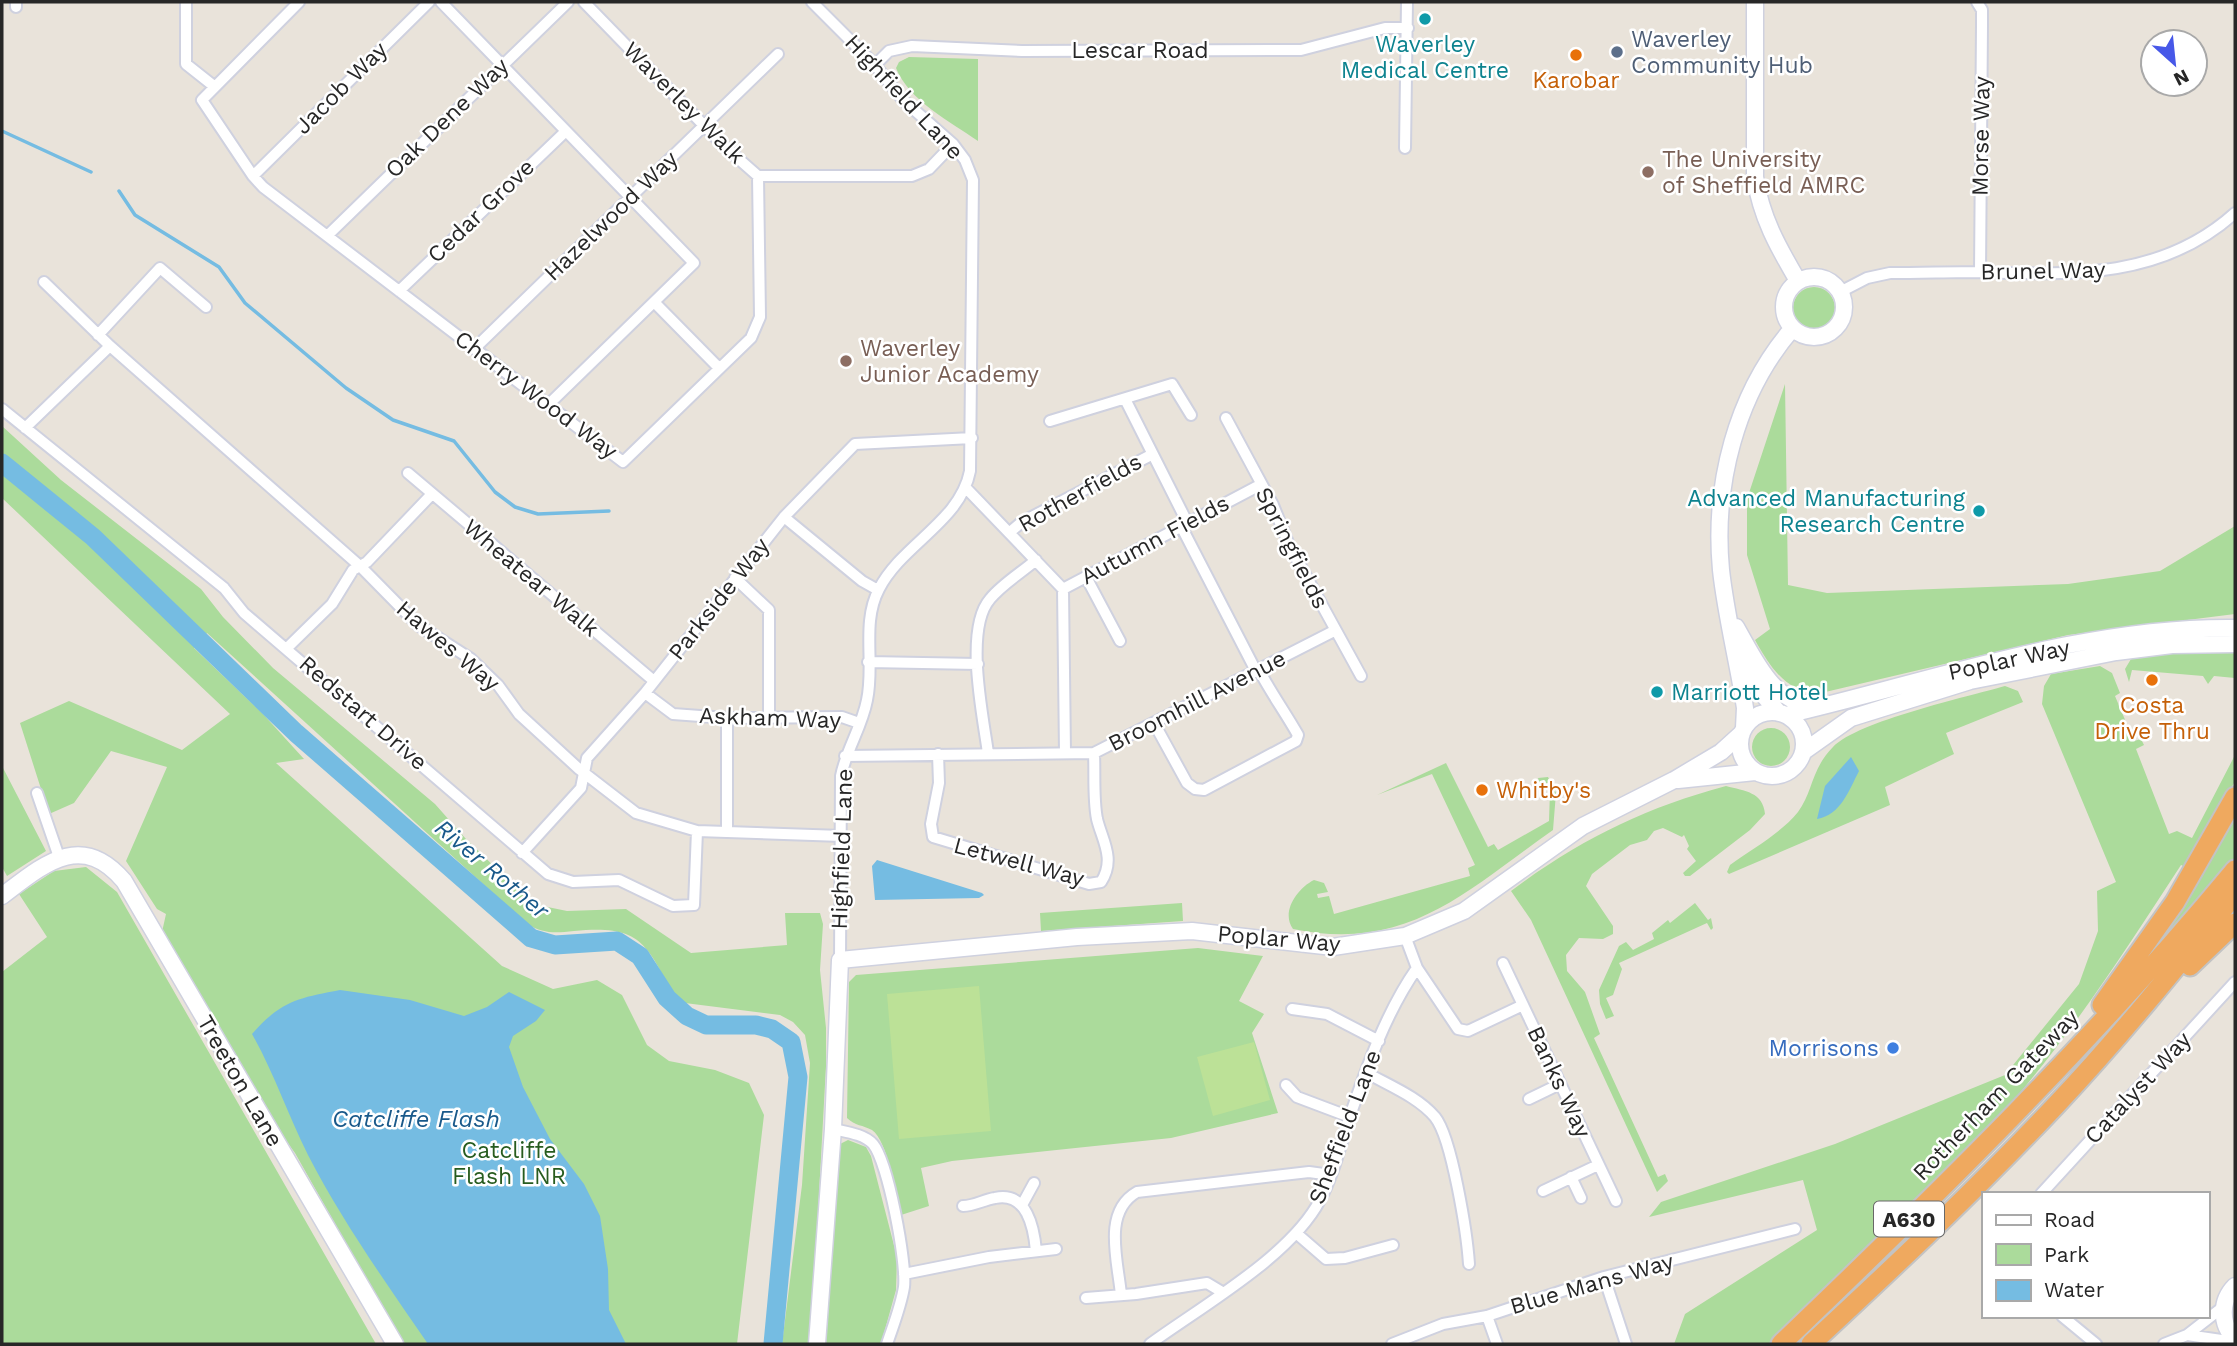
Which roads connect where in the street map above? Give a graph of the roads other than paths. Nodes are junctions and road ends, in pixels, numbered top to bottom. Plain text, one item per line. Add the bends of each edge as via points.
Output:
1 (186, 2) edge
2 (299, 2) edge
3 (429, 2) edge
4 (441, 2) edge
5 (568, 2) edge
6 (584, 2) edge
7 (812, 2) edge
8 (1407, 2) edge
9 (1755, 2) edge
10 (1977, 2) edge
11 (1408, 28) junction
12 (778, 54) dead end
13 (502, 64) junction
14 (875, 65) junction
15 (215, 87) junction
16 (705, 127) junction
17 (565, 132) junction
18 (953, 144) junction
19 (1405, 148) dead end
20 (253, 176) junction
21 (758, 176) junction
22 (630, 197) junction
23 (2235, 213) edge
24 (328, 235) junction
25 (1980, 272) junction
26 (1798, 281) junction
27 (44, 282) dead end
28 (399, 291) junction
29 (1840, 292) junction
30 (655, 303) junction
31 (206, 307) dead end
32 (1792, 329) junction
33 (98, 335) junction
34 (110, 346) junction
35 (474, 349) junction
36 (719, 368) junction
37 (1125, 399) junction
38 (549, 404) junction
39 (2, 410) edge
40 (1191, 415) dead end
41 (1226, 418) dead end
42 (1050, 421) dead end
43 (25, 428) junction
44 (972, 438) junction
45 (1151, 455) junction
46 (408, 473) dead end
47 (1260, 485) junction
48 (967, 488) junction
49 (431, 495) junction
50 (784, 517) junction
51 (1184, 524) junction
52 (1010, 532) junction
53 (1036, 560) junction
54 (361, 567) junction
55 (1086, 577) junction
56 (735, 578) junction
57 (1063, 589) junction
58 (878, 590) junction
59 (1727, 613) junction
60 (2235, 628) edge
61 (1334, 631) junction
62 (1120, 641) dead end
63 (1734, 641) junction
64 (2235, 644) edge
65 (287, 648) junction
66 (869, 662) junction
67 (978, 664) junction
68 (1257, 671) junction
69 (1361, 676) dead end
70 (654, 681) junction
71 (645, 693) junction
72 (1824, 705) junction
73 (1782, 714) junction
74 (727, 718) junction
75 (769, 718) junction
76 (859, 723) junction
77 (1154, 723) junction
78 (1743, 731) junction
79 (1803, 752) junction
80 (988, 753) junction
81 (1065, 753) junction
82 (1094, 753) junction
83 (938, 754) junction
84 (845, 755) junction
85 (1755, 772) junction
86 (583, 773) junction
87 (1674, 780) junction
88 (37, 793) dead end
89 (2235, 797) edge
90 (697, 831) junction
91 (727, 832) junction
92 (842, 836) junction
93 (522, 853) junction
94 (58, 857) junction
95 (2235, 870) edge
96 (2235, 894) edge
97 (2, 896) edge
98 (2235, 923) edge
99 (1405, 936) junction
100 (841, 960) junction
101 (1503, 963) dead end
102 (1417, 968) junction
103 (2235, 982) edge
104 (1523, 1005) junction
105 (1292, 1009) dead end
106 (2138, 1015) junction
107 (1379, 1041) junction
108 (1367, 1073) junction
109 (1560, 1084) junction
110 (1286, 1085) dead end
111 (2035, 1092) junction
112 (1529, 1099) dead end
113 (1350, 1117) junction
114 (833, 1129) junction
115 (1598, 1165) junction
116 (1331, 1175) junction
117 (1571, 1177) junction
118 (1034, 1183) dead end
119 (1543, 1191) dead end
120 (2043, 1192) edge
121 (1581, 1198) dead end
122 (1616, 1201) dead end
123 (1021, 1205) junction
124 (962, 1206) dead end
125 (1795, 1229) dead end
126 (1296, 1233) junction
127 (1393, 1245) dead end
128 (1056, 1249) dead end
129 (1035, 1251) junction
130 (1469, 1264) dead end
131 (905, 1274) junction
132 (1604, 1277) junction
133 (2235, 1286) edge
134 (1222, 1292) junction
135 (1121, 1295) junction
136 (1086, 1298) dead end
137 (2224, 1307) junction
138 (1487, 1316) junction
139 (2064, 1318) edge
140 (2187, 1335) junction
141 (2235, 1341) edge
142 (395, 1344) edge
143 (817, 1344) edge
144 (887, 1344) edge
145 (1150, 1344) edge
146 (1392, 1344) edge
147 (1497, 1344) edge
148 (1626, 1344) edge
149 (1781, 1344) edge
150 (1811, 1344) edge
151 (2096, 1344) edge
152 (2164, 1344) edge

1 - 15 street via 186,64
2 - 15 street
3 - 20 street, Jacob Way
4 - 13 street
5 - 13 street, Oak Dene Way
6 - 16 street, Waverley Walk
7 - 14 street, Highfield Lane
8 - 11 street
9 - 26 main road via 1757,188 1768,229
10 - 25 street, Morse Way via 1982,10
11 - 14 street, Lescar Road via 1385,28 1301,50 1022,51 912,46 889,51
11 - 19 street
12 - 16 street, Hazelwood Way
13 - 17 street
13 - 24 street, Oak Dene Way
14 - 18 street, Highfield Lane via 903,100
15 - 20 street, Cherry Wood Way via 202,100
16 - 21 street, Waverley Walk
16 - 22 street, Hazelwood Way
17 - 22 street
17 - 28 street, Cedar Grove
18 - 21 street, Waverley Walk via 929,169 912,176
18 - 44 street, Highfield Lane via 973,180
20 - 24 street, Cherry Wood Way
21 - 36 street, Cherry Wood Way via 760,317 751,338
22 - 30 street via 694,263
22 - 35 street, Hazelwood Way
23 - 25 street, Brunel Way via 2180,248 2114,270 2046,275
24 - 28 street, Cherry Wood Way
25 - 29 street, Brunel Way via 1889,273
26 - 29 main road via 1817,277
26 - 32 main road via 1783,304
27 - 33 street, Hawes Way
28 - 35 street, Cherry Wood Way
29 - 32 main road via 1844,312 1831,333 1808,338
30 - 36 street
30 - 38 street
31 - 33 street via 160,268
32 - 59 main road via 1758,374 1731,445 1719,508
33 - 34 street, Hawes Way
34 - 43 street
34 - 54 street, Hawes Way
35 - 38 street, Cherry Wood Way
36 - 38 street, Cherry Wood Way via 623,462
37 - 40 street via 1172,384
37 - 42 street
37 - 45 street
39 - 43 street, Redstart Drive
41 - 47 street, Springfields
43 - 65 street, Redstart Drive via 224,588 243,613
44 - 48 street, Highfield Lane
44 - 50 street, Parkside Way via 855,443
45 - 51 street
45 - 52 street, Rotherfields via 1021,522
46 - 49 street, Wheatear Walk
47 - 51 street, Autumn Fields
47 - 61 street, Springfields
48 - 52 street, Autumn Fields
48 - 58 street, Highfield Lane
49 - 54 street
49 - 70 street, Wheatear Walk
50 - 56 street, Parkside Way
50 - 58 street
51 - 55 street, Autumn Fields
51 - 68 street
52 - 53 street, Autumn Fields
53 - 57 street, Autumn Fields
53 - 67 street via 985,607 978,624
54 - 65 street via 353,570 331,604
54 - 86 street, Hawes Way via 418,625 485,672 519,714
55 - 57 street, Autumn Fields
55 - 62 street
56 - 70 street, Parkside Way
56 - 75 street via 769,610
57 - 81 street
58 - 66 street, Highfield Lane via 869,631
59 - 63 main road
59 - 72 main road via 1769,683 1801,705
60 - 72 main road, Poplar Way via 2164,631 2081,645
61 - 68 street, Broomhill Avenue
61 - 69 street, Springfields
63 - 73 main road via 1759,690
63 - 78 main road via 1745,708
64 - 79 main road, Poplar Way via 2116,652 1970,681 1851,718
65 - 93 street, Redstart Drive
66 - 67 street
66 - 76 street, Highfield Lane via 868,699
67 - 80 street
68 - 77 street, Broomhill Avenue
68 - 77 street via 1298,735 1296,741 1204,790 1187,783
70 - 71 street, Parkside Way
71 - 74 street, Askham Way via 673,714
71 - 86 street, Parkside Way via 587,758
72 - 73 main road, Poplar Way
73 - 78 main road, Poplar Way via 1756,716
73 - 79 main road via 1802,733
74 - 75 street, Askham Way
74 - 91 street
75 - 76 street, Askham Way via 842,717
76 - 84 street, Highfield Lane
77 - 82 street, Broomhill Avenue
78 - 85 main road via 1741,753
78 - 87 main road, Poplar Way via 1721,752
79 - 85 main road, Poplar Way via 1797,764 1782,775
80 - 81 street, Broomhill Avenue
80 - 83 street, Broomhill Avenue
81 - 82 street, Broomhill Avenue
82 - 83 street, Letwell Way via 1097,819 1106,840 1107,874 1101,882 1089,884 933,837
83 - 84 street, Broomhill Avenue
84 - 92 street, Highfield Lane
85 - 87 main road, Poplar Way
86 - 90 street, Hawes Way via 636,813
86 - 93 street, Parkside Way via 581,788
87 - 99 main road, Poplar Way via 1583,826 1464,911
88 - 94 street
89 - 111 highway, A630 via 2155,933
90 - 91 street, Hawes Way
90 - 93 street, Redstart Drive via 694,905 673,906 619,880 573,882 548,874
91 - 92 street, Hawes Way
92 - 100 street, Highfield Lane
94 - 97 main road
94 - 142 main road, Treeton Lane via 99,859 124,881
95 - 111 highway, Rotherham Gateway / A630 via 2165,955
96 - 106 highway, Rotherham Gateway / A630
98 - 106 highway, A630
99 - 100 main road, Poplar Way via 1333,947 1192,931
99 - 102 street
100 - 114 main road
101 - 104 street, Banks Way
102 - 104 street via 1461,1031
102 - 107 street, Sheffield Lane
103 - 120 street, Catalyst Way
104 - 109 street, Banks Way
105 - 107 street via 1327,1014
106 - 150 highway, Rotherham Gateway / A630 via 2057,1105
107 - 108 street, Sheffield Lane
108 - 113 street, Sheffield Lane
108 - 130 street via 1416,1100 1439,1123 1466,1224
109 - 112 street
109 - 115 street, Banks Way
110 - 113 street via 1297,1097
111 - 149 highway, Rotherham Gateway / A630
113 - 116 street, Sheffield Lane
114 - 131 street via 865,1138 879,1152
114 - 143 main road
115 - 117 street
115 - 122 street, Banks Way
116 - 126 street, Sheffield Lane
116 - 135 street via 1309,1172 1152,1189 1128,1197 1115,1221
117 - 119 street
117 - 121 street
118 - 123 street
123 - 124 street via 996,1197
123 - 129 street via 1032,1221
125 - 132 street, Blue Mans Way
126 - 127 street via 1326,1259
126 - 134 street, Sheffield Lane
128 - 129 street
129 - 131 street
131 - 144 street
132 - 138 street, Blue Mans Way
132 - 148 street
133 - 137 main road
134 - 135 street via 1207,1283
134 - 145 street, Sheffield Lane
135 - 136 street
137 - 140 street
137 - 141 main road via 2226,1327
138 - 146 street, Blue Mans Way via 1443,1324
138 - 147 street
139 - 151 street
140 - 141 street
140 - 152 street

